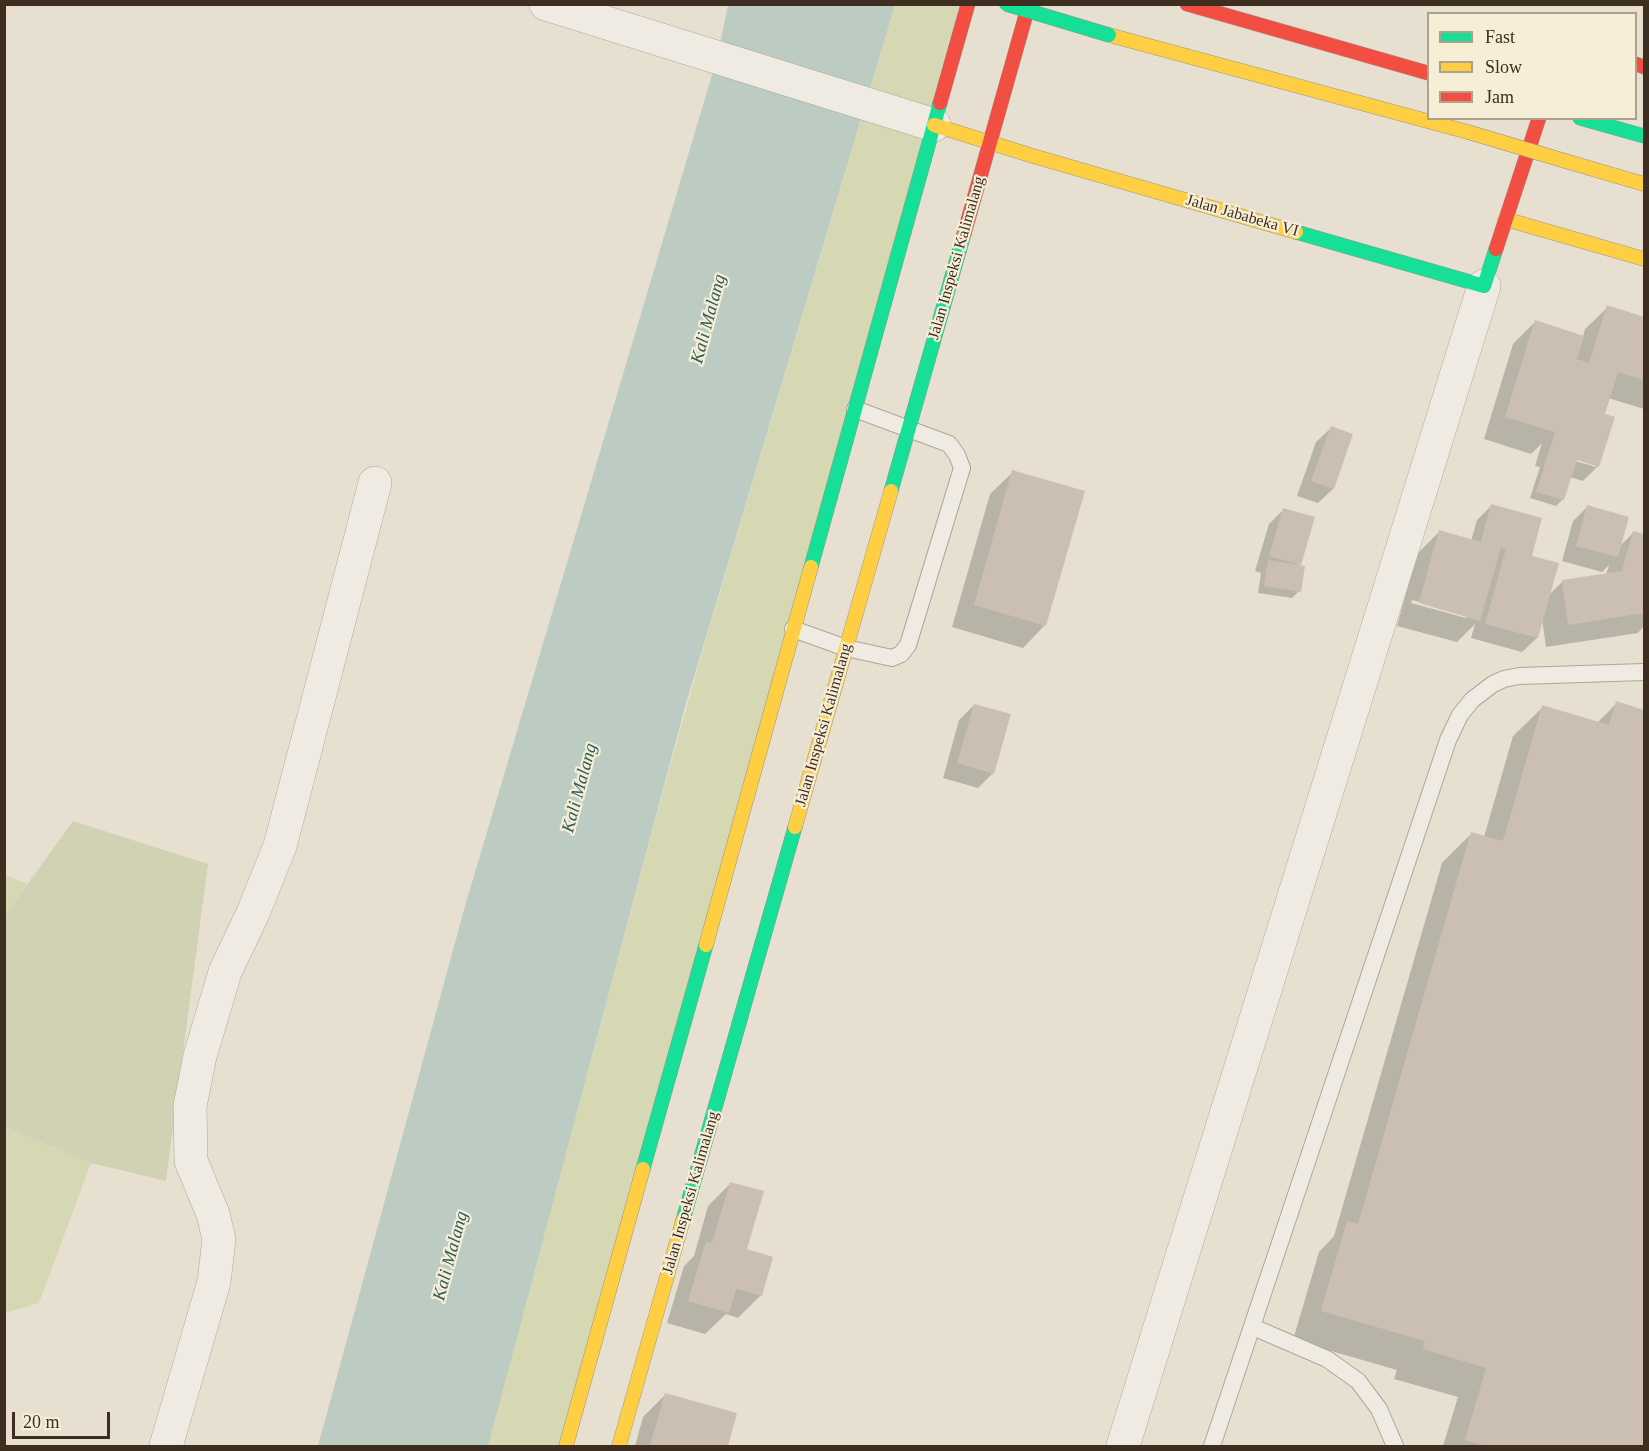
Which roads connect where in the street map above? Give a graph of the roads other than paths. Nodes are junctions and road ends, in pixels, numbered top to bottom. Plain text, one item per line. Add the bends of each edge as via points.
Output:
1 (546, 4) edge
2 (968, 4) edge
3 (1006, 4) edge
4 (1029, 4) edge
5 (1187, 4) edge
6 (1427, 73) edge
7 (1538, 120) edge
8 (1584, 120) edge
9 (923, 122) junction
10 (1644, 136) edge
11 (989, 142) junction
12 (1644, 184) edge
13 (1505, 219) junction
14 (1644, 259) edge
15 (1484, 286) junction
16 (855, 409) junction
17 (908, 428) junction
18 (375, 483) dead end
19 (793, 629) junction
20 (846, 648) junction
21 (1644, 672) edge
22 (1253, 1328) junction
23 (166, 1446) edge
24 (566, 1446) edge
25 (619, 1446) edge
26 (1123, 1446) edge
27 (1212, 1446) edge
28 (1395, 1446) edge

1 - 9 street
2 - 9 main road
3 - 12 main road, bridge
4 - 11 main road, Jalan Inspeksi Kalimalang
5 - 6 main road
7 - 13 main road
8 - 10 main road
9 - 11 main road, Jalan Jababeka VI
9 - 16 main road
11 - 15 main road, Jalan Jababeka VI
11 - 17 main road, Jalan Inspeksi Kalimalang
13 - 14 main road
13 - 15 main road
15 - 26 street
16 - 17 lane
16 - 19 main road
17 - 20 main road, Jalan Inspeksi Kalimalang
17 - 20 lane via 949,444 962,468 908,645 892,658
18 - 23 street via 280,846 225,972 200,1056 190,1106 191,1161 219,1239 214,1282
19 - 20 lane
19 - 24 main road
20 - 25 main road, Jalan Inspeksi Kalimalang
21 - 22 lane via 1504,679 1472,700 1460,715 1448,740
22 - 27 lane
22 - 28 lane via 1327,1359 1358,1381 1379,1409

